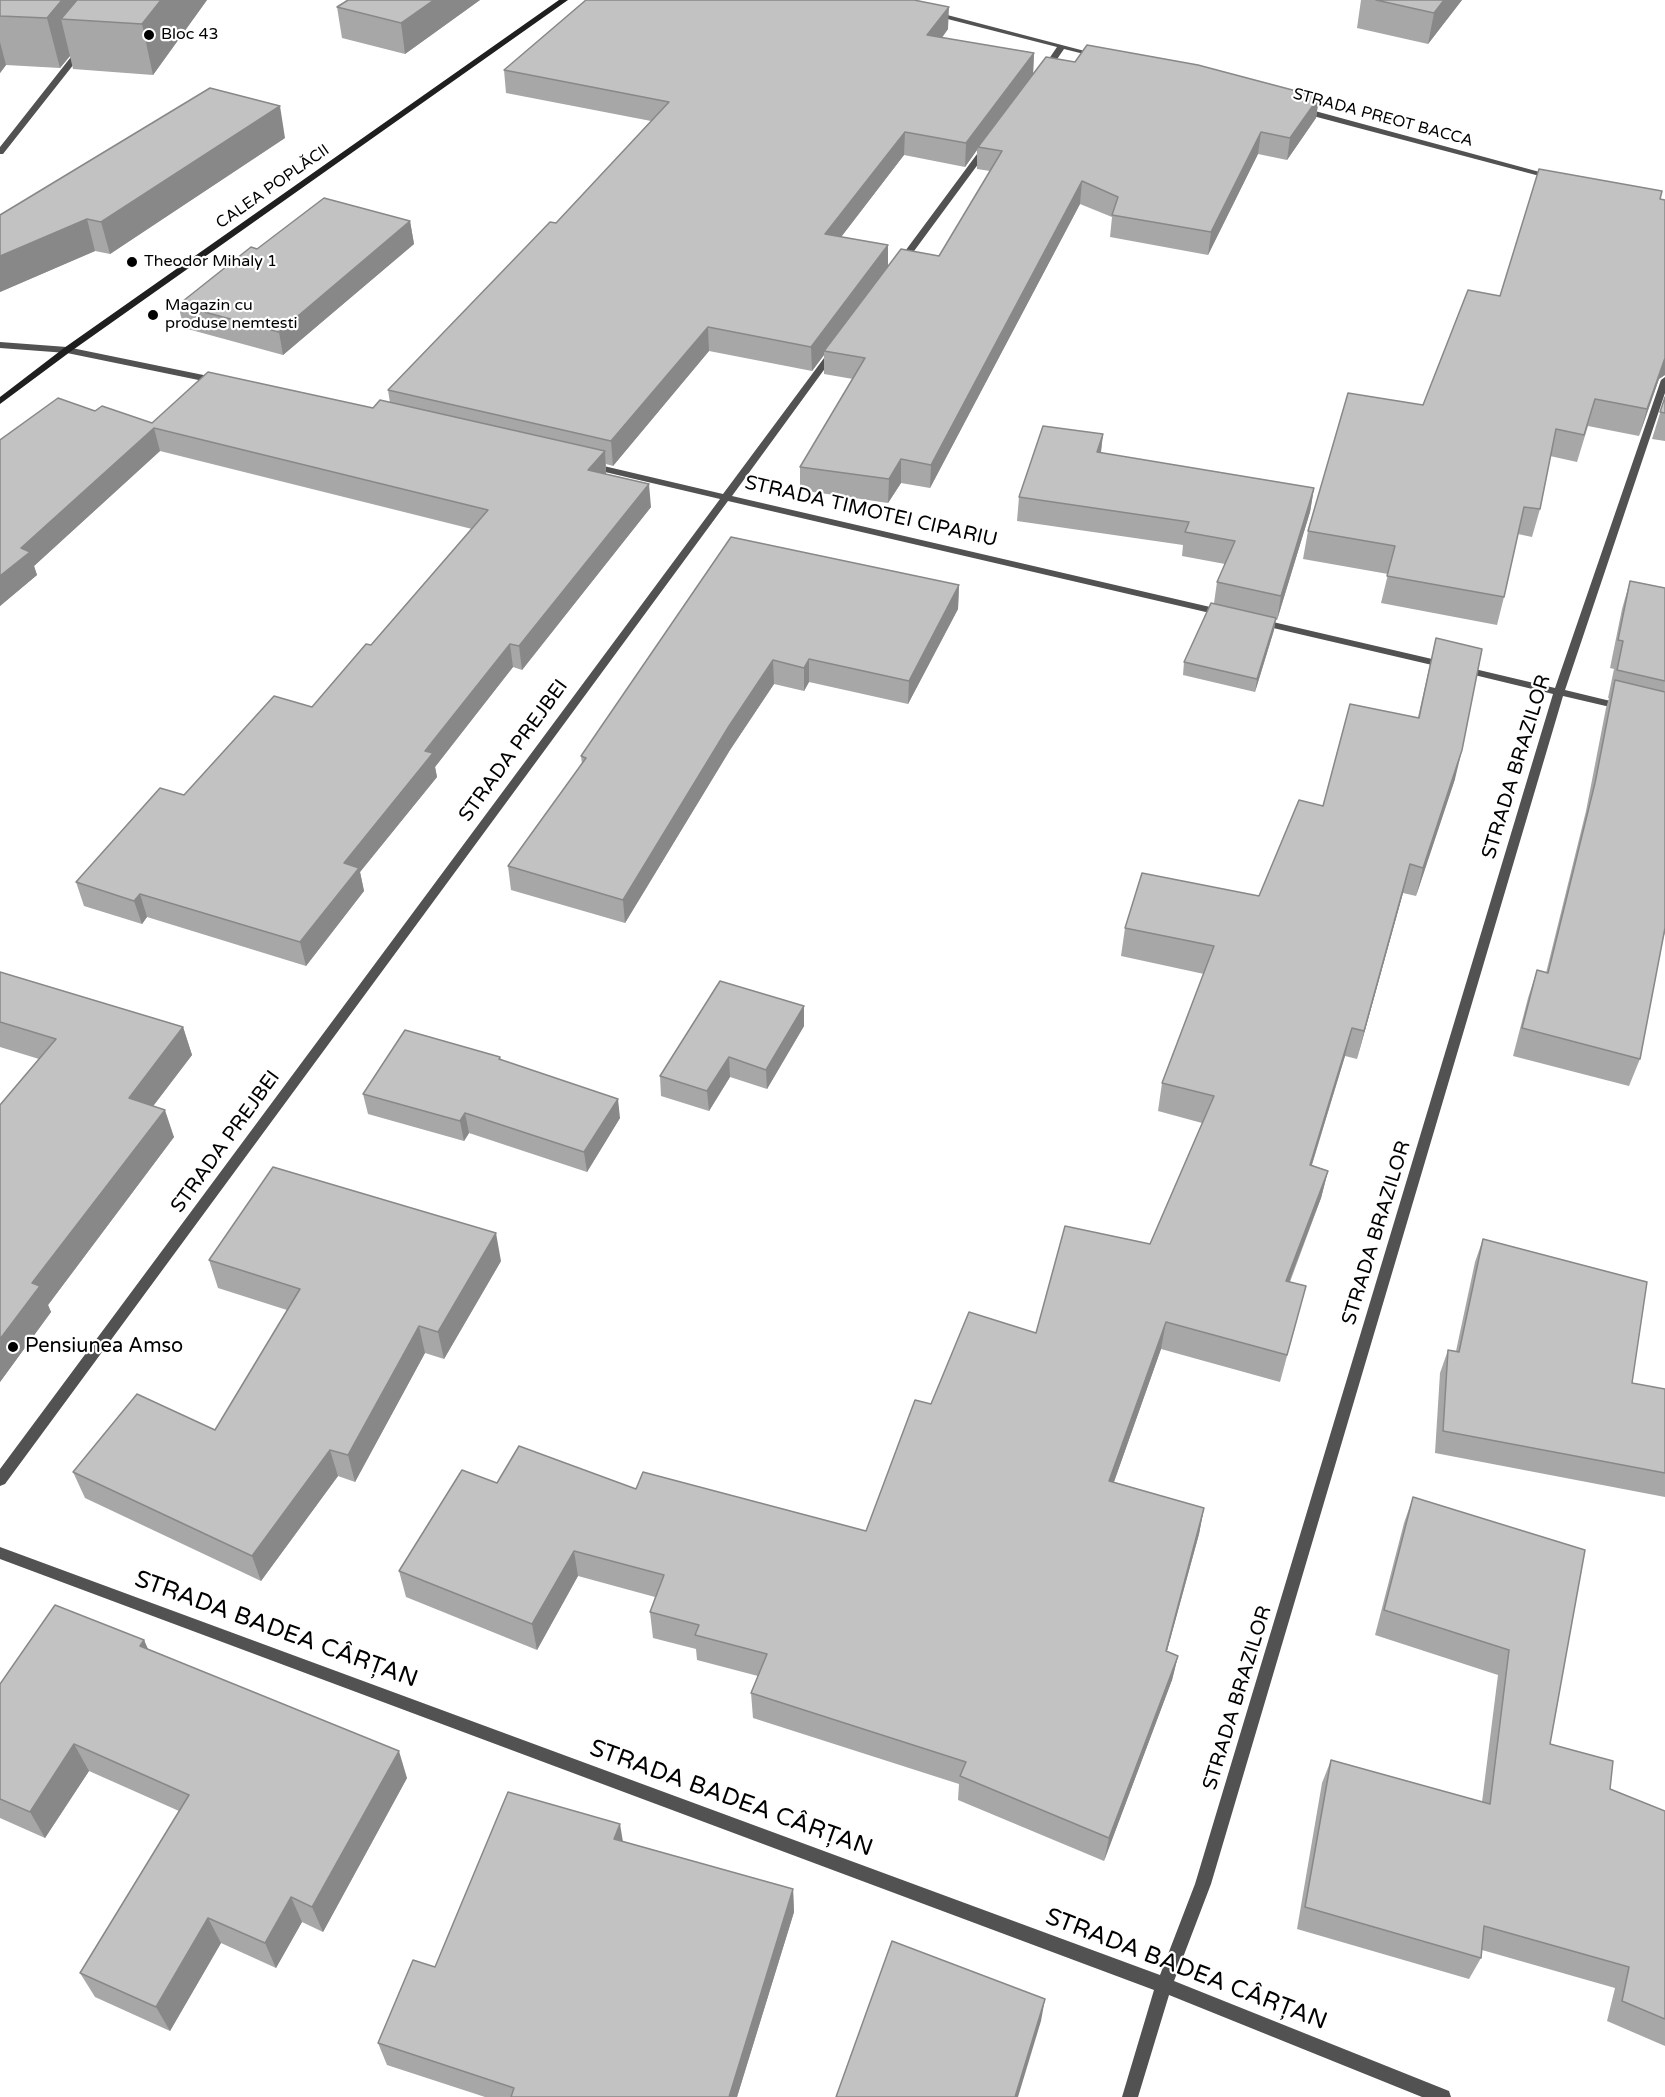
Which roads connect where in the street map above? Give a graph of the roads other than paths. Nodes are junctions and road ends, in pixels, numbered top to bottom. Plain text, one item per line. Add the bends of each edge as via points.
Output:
1 (564, 0) edge
2 (930, 12) edge
3 (84, 46) edge
4 (1062, 46) junction
5 (1108, 59) edge
6 (1042, 74) edge
7 (1294, 108) edge
8 (992, 141) edge
9 (0, 152) edge
10 (1561, 179) edge
11 (891, 275) edge
12 (840, 342) edge
13 (0, 345) edge
14 (67, 351) junction
15 (1665, 380) edge
16 (234, 384) edge
17 (0, 401) edge
18 (585, 464) edge
19 (725, 496) junction
20 (1235, 616) edge
21 (1246, 619) edge
22 (1559, 692) junction
23 (1633, 710) edge
24 (0, 1480) edge
25 (0, 1553) edge
26 (1164, 1985) junction
27 (1130, 2097) edge
28 (1443, 2097) edge

1 - 14 main road, CALEA POPLĂCII
2 - 4 street
3 - 9 street
4 - 5 street
4 - 6 street
7 - 10 street, STRADA PREOT BACCA
8 - 11 street
12 - 19 street, STRADA PREJBEI
13 - 14 street
14 - 16 street
14 - 17 main road, CALEA POPLĂCII
15 - 22 street, STRADA BRAZILOR
18 - 19 street, STRADA TIMOTEI CIPARIU
19 - 20 street, STRADA TIMOTEI CIPARIU
19 - 24 street, STRADA PREJBEI
21 - 22 street
22 - 23 street
22 - 26 street, STRADA BRAZILOR via 1203,1884
25 - 26 street, STRADA BADEA CÂRȚAN
26 - 27 street, STRADA BRAZILOR
26 - 28 street, STRADA BADEA CÂRȚAN

